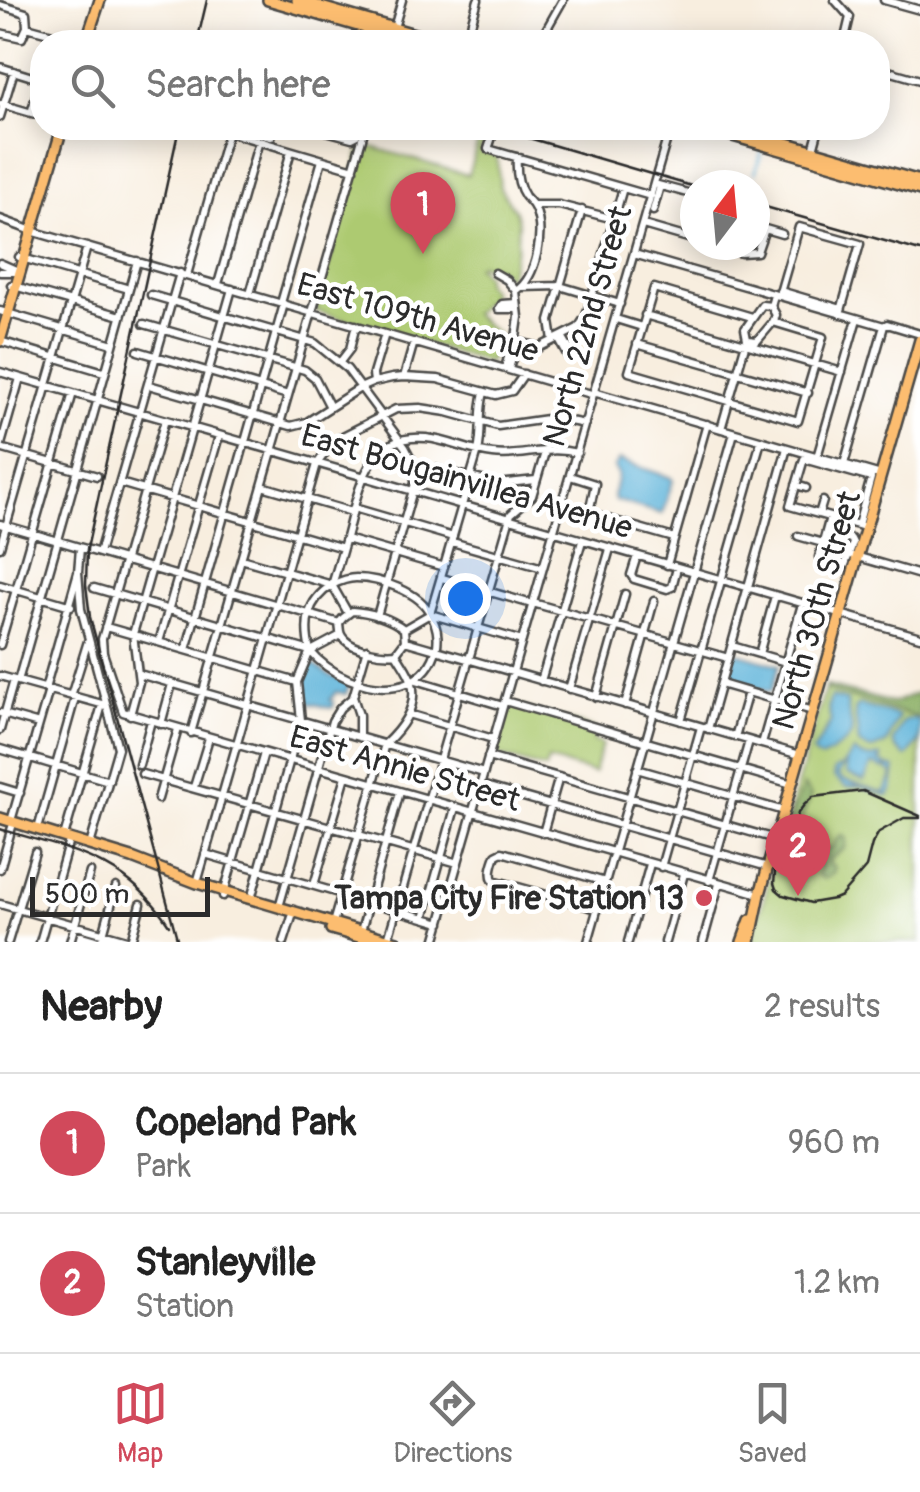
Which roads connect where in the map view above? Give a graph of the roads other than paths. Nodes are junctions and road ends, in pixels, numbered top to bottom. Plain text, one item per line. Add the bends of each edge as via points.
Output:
1 (97, 0) edge
2 (268, 0) edge
3 (402, 0) edge
4 (478, 0) edge
5 (835, 0) edge
6 (884, 0) edge
7 (562, 3) edge
8 (0, 4) edge
9 (297, 4) edge
10 (324, 8) edge
11 (920, 10) edge
12 (27, 27) junction
13 (38, 30) edge
14 (88, 30) edge
15 (89, 30) edge
16 (377, 30) edge
17 (380, 30) edge
18 (394, 30) edge
19 (469, 30) edge
20 (546, 30) edge
21 (847, 30) edge
22 (0, 33) edge
23 (0, 67) edge
24 (14, 71) junction
25 (890, 71) edge
26 (30, 76) edge
27 (920, 80) edge
28 (2, 104) edge
29 (30, 113) edge
30 (0, 117) edge
31 (56, 140) edge
32 (230, 140) edge
33 (268, 140) edge
34 (360, 140) edge
35 (491, 140) edge
36 (667, 140) edge
37 (748, 140) edge
38 (777, 140) edge
39 (815, 140) edge
40 (259, 141) joint
41 (271, 141) junction
42 (777, 148) junction
43 (291, 150) junction
44 (812, 150) junction
45 (517, 157) junction
46 (322, 160) junction
47 (354, 169) junction
48 (920, 181) edge
49 (657, 185) junction
50 (623, 188) junction
51 (920, 190) edge
52 (680, 191) edge
53 (651, 196) junction
54 (534, 205) junction
55 (582, 210) junction
56 (653, 210) dead end
57 (0, 219) edge
58 (614, 219) junction
59 (643, 225) junction
60 (30, 229) junction
61 (770, 230) edge
62 (782, 234) dead end
63 (680, 236) edge
64 (87, 246) junction
65 (634, 254) junction
66 (22, 257) junction
67 (137, 261) junction
68 (0, 263) edge
69 (15, 271) junction
70 (0, 272) edge
71 (79, 274) junction
72 (184, 274) junction
73 (497, 274) dead end
74 (218, 284) junction
75 (14, 285) junction
76 (560, 286) junction
77 (129, 288) junction
78 (232, 289) junction
79 (518, 289) junction
80 (250, 294) junction
81 (778, 294) junction
82 (150, 295) dead end
83 (591, 296) junction
84 (70, 302) junction
85 (172, 302) junction
86 (282, 304) junction
87 (620, 304) junction
88 (772, 306) junction
89 (841, 311) junction
90 (312, 312) junction
91 (4, 313) edge
92 (645, 315) junction
93 (121, 316) junction
94 (224, 317) junction
95 (752, 317) junction
96 (616, 319) junction
97 (857, 319) junction
98 (773, 322) junction
99 (0, 324) edge
100 (144, 324) dead end
101 (356, 325) junction
102 (884, 326) junction
103 (642, 327) junction
104 (63, 329) junction
105 (164, 330) junction
106 (277, 332) junction
107 (385, 334) junction
108 (920, 337) edge
109 (503, 338) dead end
110 (558, 338) junction
111 (304, 340) junction
112 (515, 340) junction
113 (0, 342) edge
114 (414, 342) junction
115 (746, 342) junction
116 (113, 344) junction
117 (637, 344) junction
118 (216, 345) junction
119 (138, 351) dead end
120 (156, 356) junction
121 (55, 357) junction
122 (269, 360) junction
123 (340, 362) junction
124 (816, 364) junction
125 (296, 368) junction
126 (507, 369) junction
127 (0, 372) edge
128 (104, 372) junction
129 (208, 372) junction
130 (842, 372) junction
131 (736, 373) junction
132 (524, 374) junction
133 (404, 376) junction
134 (20, 378) junction
135 (374, 382) junction
136 (148, 385) junction
137 (46, 386) junction
138 (261, 388) junction
139 (360, 388) junction
140 (484, 392) junction
141 (73, 393) junction
142 (594, 393) junction
143 (808, 393) junction
144 (288, 395) junction
145 (98, 400) junction
146 (201, 400) junction
147 (728, 401) junction
148 (330, 406) junction
149 (140, 413) junction
150 (381, 415) junction
151 (253, 416) junction
152 (165, 420) junction
153 (482, 422) junction
154 (280, 423) junction
155 (585, 424) junction
156 (708, 424) junction
157 (192, 428) junction
158 (720, 428) junction
159 (734, 432) junction
160 (219, 436) junction
161 (400, 439) junction
162 (761, 441) junction
163 (245, 444) junction
164 (0, 448) edge
165 (787, 448) junction
166 (546, 449) junction
167 (478, 451) junction
168 (272, 452) junction
169 (577, 453) junction
170 (26, 455) junction
171 (817, 457) junction
172 (53, 463) junction
173 (317, 464) junction
174 (830, 464) junction
175 (844, 464) junction
176 (79, 471) junction
177 (416, 472) junction
178 (850, 472) junction
179 (97, 476) dead end
180 (570, 476) junction
181 (363, 477) junction
182 (876, 477) junction
183 (825, 478) dead end
184 (470, 479) junction
185 (537, 480) junction
186 (120, 482) junction
187 (796, 485) junction
188 (262, 486) junction
189 (846, 486) dead end
190 (806, 488) dead end
191 (145, 490) junction
192 (413, 492) junction
193 (172, 498) junction
194 (307, 498) junction
195 (822, 501) dead end
196 (198, 506) junction
197 (462, 506) junction
198 (353, 510) junction
199 (225, 514) junction
200 (819, 514) junction
201 (830, 516) junction
202 (510, 520) junction
203 (252, 522) junction
204 (404, 522) junction
205 (3, 525) edge
206 (862, 526) junction
207 (826, 532) junction
208 (554, 533) junction
209 (32, 534) junction
210 (297, 535) junction
211 (798, 536) dead end
212 (346, 538) junction
213 (674, 538) junction
214 (452, 540) junction
215 (58, 541) junction
216 (582, 541) junction
217 (823, 543) junction
218 (0, 547) edge
219 (80, 548) junction
220 (343, 548) junction
221 (610, 548) junction
222 (99, 553) junction
223 (395, 553) junction
224 (851, 553) junction
225 (499, 556) junction
226 (637, 556) junction
227 (242, 559) junction
228 (126, 560) junction
229 (667, 565) junction
230 (444, 567) junction
231 (152, 568) junction
232 (543, 568) junction
233 (677, 568) junction
234 (78, 572) junction
235 (286, 572) junction
236 (694, 573) junction
237 (917, 575) edge
238 (178, 576) junction
239 (442, 578) junction
240 (721, 580) junction
241 (204, 584) junction
242 (0, 585) edge
243 (332, 585) junction
244 (386, 585) junction
245 (94, 588) dead end
246 (747, 588) junction
247 (16, 590) junction
248 (231, 592) junction
249 (488, 592) junction
250 (116, 594) junction
251 (626, 594) dead end
252 (775, 596) junction
253 (42, 598) junction
254 (142, 601) junction
255 (654, 602) dead end
256 (276, 604) junction
257 (532, 604) junction
258 (802, 604) junction
259 (69, 605) junction
260 (81, 608) junction
261 (168, 609) junction
262 (561, 611) junction
263 (348, 613) junction
264 (308, 614) junction
265 (430, 614) junction
266 (840, 614) junction
267 (377, 616) junction
268 (195, 617) junction
269 (589, 619) junction
270 (340, 623) junction
271 (222, 624) junction
272 (106, 626) junction
273 (616, 627) junction
274 (478, 628) junction
275 (404, 629) junction
276 (132, 634) junction
277 (341, 635) junction
278 (645, 635) junction
279 (266, 638) junction
280 (920, 638) edge
281 (88, 640) junction
282 (406, 641) junction
283 (522, 641) junction
284 (159, 642) junction
285 (674, 643) junction
286 (0, 645) edge
287 (732, 646) junction
288 (367, 649) junction
289 (186, 650) junction
290 (310, 651) junction
291 (437, 651) junction
292 (701, 651) junction
293 (396, 653) junction
294 (758, 654) junction
295 (212, 658) junction
296 (728, 658) junction
297 (468, 660) junction
298 (786, 662) junction
299 (257, 671) junction
300 (513, 673) junction
301 (139, 674) junction
302 (0, 676) edge
303 (16, 681) junction
304 (358, 681) junction
305 (414, 681) junction
306 (297, 682) junction
307 (541, 682) junction
308 (172, 684) junction
309 (721, 684) junction
310 (568, 689) junction
311 (47, 690) junction
312 (202, 692) junction
313 (459, 692) junction
314 (748, 692) junction
315 (73, 697) junction
316 (353, 697) junction
317 (596, 697) junction
318 (775, 700) junction
319 (504, 703) junction
320 (248, 705) junction
321 (624, 705) junction
322 (104, 706) junction
323 (813, 711) junction
324 (2, 713) edge
325 (408, 714) junction
326 (653, 714) junction
327 (130, 715) junction
328 (301, 720) junction
329 (151, 721) junction
330 (681, 722) junction
331 (39, 724) junction
332 (161, 724) junction
333 (449, 726) junction
334 (330, 728) junction
335 (705, 728) junction
336 (178, 729) junction
337 (0, 730) edge
338 (191, 732) junction
339 (358, 736) junction
340 (734, 737) junction
341 (209, 738) junction
342 (494, 739) junction
343 (749, 741) junction
344 (644, 742) junction
345 (385, 744) junction
346 (762, 744) junction
347 (236, 745) junction
348 (0, 750) edge
349 (264, 753) junction
350 (800, 755) junction
351 (488, 756) junction
352 (693, 756) junction
353 (30, 758) junction
354 (290, 760) junction
355 (440, 760) junction
356 (139, 765) dead end
357 (56, 766) junction
358 (318, 768) junction
359 (638, 769) junction
360 (740, 770) junction
361 (82, 773) junction
362 (484, 773) junction
363 (142, 774) dead end
364 (346, 776) junction
365 (559, 776) junction
366 (109, 781) junction
367 (163, 781) junction
368 (685, 783) junction
369 (373, 784) junction
370 (481, 784) junction
371 (792, 784) junction
372 (0, 787) edge
373 (194, 788) junction
374 (400, 792) junction
375 (20, 793) junction
376 (221, 795) junction
377 (630, 797) junction
378 (733, 797) junction
379 (158, 799) dead end
380 (428, 800) junction
381 (248, 803) junction
382 (551, 805) junction
383 (455, 808) junction
384 (276, 811) junction
385 (677, 811) junction
386 (784, 811) junction
387 (473, 813) junction
388 (304, 819) junction
389 (5, 822) edge
390 (725, 824) junction
391 (622, 825) junction
392 (331, 827) junction
393 (35, 831) junction
394 (542, 833) junction
395 (359, 835) junction
396 (669, 839) junction
397 (776, 839) junction
398 (66, 840) junction
399 (386, 842) junction
400 (90, 845) junction
401 (3, 848) edge
402 (414, 850) junction
403 (35, 852) dead end
404 (717, 853) junction
405 (205, 854) junction
406 (613, 854) junction
407 (110, 857) junction
408 (441, 858) junction
409 (232, 862) junction
410 (146, 863) junction
411 (459, 863) junction
412 (650, 864) junction
413 (661, 867) junction
414 (768, 867) junction
415 (0, 869) edge
416 (259, 870) junction
417 (90, 872) dead end
418 (684, 874) junction
419 (168, 878) junction
420 (287, 878) junction
421 (708, 881) junction
422 (193, 882) junction
423 (605, 882) junction
424 (719, 884) junction
425 (314, 886) junction
426 (116, 888) dead end
427 (223, 894) junction
428 (342, 894) junction
429 (760, 894) junction
430 (251, 902) junction
431 (370, 902) junction
432 (0, 904) edge
433 (141, 904) dead end
434 (278, 907) junction
435 (18, 909) junction
436 (397, 910) junction
437 (597, 910) junction
438 (292, 916) junction
439 (46, 917) junction
440 (424, 918) junction
441 (441, 923) junction
442 (75, 925) junction
443 (333, 926) junction
444 (360, 937) edge
445 (102, 938) edge
446 (393, 941) edge
447 (8, 942) edge
448 (40, 942) edge
449 (70, 942) edge
450 (130, 942) edge
451 (285, 942) edge
452 (376, 942) edge
453 (435, 942) edge
454 (588, 942) edge
455 (628, 942) edge
456 (664, 942) edge
457 (702, 942) edge
458 (746, 942) edge

1 - 14 main road
1 - 15 main road
2 - 9 main road
3 - 18 street
4 - 19 street
5 - 21 street via 850,17
6 - 11 street
7 - 20 street
8 - 12 street via 26,13
9 - 10 main road
10 - 16 main road
10 - 17 main road
12 - 13 street
12 - 22 street via 22,38
23 - 24 street
24 - 26 street
24 - 28 street
25 - 27 street
28 - 29 street
28 - 30 street
31 - 60 main road
32 - 72 street
33 - 41 street
34 - 47 street
35 - 45 street via 488,148
36 - 49 street, North 22nd Street
37 - 42 main road
38 - 44 main road
39 - 44 street
40 - 41 street
40 - 74 street
41 - 43 street
42 - 44 main road
42 - 51 main road
43 - 46 street
43 - 80 street
44 - 48 main road
45 - 50 street
45 - 54 street via 518,181
46 - 47 street
46 - 86 street
47 - 90 street
49 - 52 street
49 - 53 street, North 22nd Street
49 - 56 street
50 - 53 street
50 - 58 street
53 - 59 street, North 22nd Street
54 - 55 street
54 - 79 street via 537,249
55 - 58 street
55 - 76 street
57 - 60 street, East 109th Avenue
58 - 83 street
59 - 63 street
59 - 65 street, North 22nd Street
60 - 64 street, East 109th Avenue
60 - 66 main road
61 - 62 street
64 - 67 street, East 109th Avenue
64 - 71 street
65 - 81 street
65 - 87 street, North 22nd Street
66 - 69 main road
66 - 71 street
66 - 75 main road
67 - 72 street, East 109th Avenue
67 - 77 street
68 - 69 street
69 - 70 street
69 - 75 main road
71 - 77 street
71 - 84 street
72 - 74 street, East 109th Avenue
72 - 85 street
73 - 79 street
74 - 78 street, East 109th Avenue
75 - 84 street
75 - 91 main road
76 - 79 street
76 - 83 street
76 - 110 street via 550,322
77 - 93 street
78 - 80 street, East 109th Avenue
78 - 94 street
79 - 112 street
80 - 86 street, East 109th Avenue
81 - 88 street
81 - 89 street
81 - 89 street via 798,226 860,244
82 - 85 street
83 - 87 street
83 - 110 street via 583,322
84 - 93 street
84 - 104 street
85 - 94 street
85 - 105 street
86 - 90 street, East 109th Avenue
86 - 106 street
87 - 96 street, North 22nd Street
88 - 95 street via 762,305
88 - 98 street
89 - 97 street
90 - 101 street, East 109th Avenue
90 - 111 street
91 - 99 main road
91 - 104 street
91 - 113 main road
92 - 95 street via 654,288
92 - 103 street
92 - 115 street
93 - 116 street
94 - 106 street
94 - 118 street
95 - 115 street
96 - 103 street
96 - 142 street, North 22nd Street
97 - 102 street
97 - 130 street
98 - 115 street via 758,341
98 - 124 street via 823,337
100 - 105 street
101 - 107 street, East 109th Avenue
101 - 123 street
102 - 108 street
102 - 175 street
103 - 117 street
104 - 116 street
104 - 121 street
105 - 118 street
105 - 120 street
106 - 111 street
106 - 122 street
107 - 114 street, East 109th Avenue
107 - 135 street
108 - 182 main road, North 30th Street
109 - 112 street
110 - 112 street via 540,347
111 - 123 street
111 - 125 street
112 - 126 street
113 - 121 street
114 - 126 street, East 109th Avenue
114 - 133 street
115 - 124 street
115 - 131 street
116 - 128 street
117 - 131 street
117 - 147 street via 630,372
118 - 122 street
118 - 129 street
119 - 120 street
120 - 129 street
120 - 136 street
121 - 128 street
121 - 137 street
122 - 125 street
122 - 138 street
123 - 139 street
124 - 130 street
124 - 143 street
125 - 144 street
125 - 148 street via 315,378
126 - 132 street, East 109th Avenue
127 - 134 street, East Bougainvillea Avenue
128 - 145 street
129 - 138 street
129 - 146 street
130 - 171 street
131 - 143 street
131 - 147 street
132 - 140 street via 507,394
132 - 142 street, East 109th Avenue
133 - 135 street
133 - 140 street
134 - 137 street, East Bougainvillea Avenue
134 - 164 street
135 - 139 street
136 - 146 street
136 - 149 street
137 - 141 street, East Bougainvillea Avenue
137 - 170 street
138 - 144 street
138 - 151 street
139 - 148 street
139 - 150 street
140 - 153 street
141 - 145 street, East Bougainvillea Avenue
141 - 172 street
142 - 155 street, North 22nd Street
142 - 156 street, East 109th Avenue
143 - 147 street via 798,421
144 - 154 street
145 - 149 street, East Bougainvillea Avenue
145 - 176 street
146 - 151 street
146 - 157 street
147 - 158 street
148 - 154 street via 307,422
149 - 152 street, East Bougainvillea Avenue
149 - 186 street
150 - 153 street via 420,408
150 - 161 street
150 - 173 street via 343,436
151 - 154 street
151 - 163 street
152 - 157 street, East Bougainvillea Avenue
152 - 191 street
153 - 155 street via 505,426 554,418
153 - 167 street
154 - 168 street
155 - 169 street, North 22nd Street
156 - 158 street, East 109th Avenue
156 - 213 street
157 - 160 street, East Bougainvillea Avenue
157 - 193 street
158 - 159 street, East 109th Avenue
159 - 162 street, East 109th Avenue
159 - 236 street
160 - 163 street, East Bougainvillea Avenue
160 - 196 street
161 - 167 street via 423,437
161 - 177 street
161 - 181 street via 376,456
162 - 165 street, East 109th Avenue
162 - 240 street
163 - 168 street, East Bougainvillea Avenue
163 - 199 street
164 - 170 street
165 - 171 street, East 109th Avenue
165 - 246 street
166 - 167 street
166 - 169 street
166 - 185 street
167 - 184 street
168 - 173 street, East Bougainvillea Avenue
168 - 188 street
169 - 180 street, North 22nd Street
170 - 172 street
170 - 205 street
171 - 174 street, East 109th Avenue
172 - 176 street
172 - 209 street
173 - 181 street, East Bougainvillea Avenue
173 - 194 street
174 - 175 street, East 109th Avenue
174 - 178 street
174 - 183 street
174 - 187 street via 804,459
175 - 182 street, East 109th Avenue
176 - 179 street
176 - 215 street
177 - 184 street via 437,469
177 - 192 street
178 - 182 street
178 - 189 street
180 - 208 street, North 22nd Street
180 - 213 street via 595,484 594,515
181 - 192 street, East Bougainvillea Avenue
181 - 198 street
182 - 206 main road, North 30th Street
184 - 185 street
184 - 197 street
185 - 202 street
186 - 191 street
186 - 222 street
187 - 190 street
187 - 200 street via 790,506
188 - 194 street
188 - 203 street
191 - 193 street
191 - 228 street
192 - 197 street, East Bougainvillea Avenue
192 - 204 street
193 - 196 street
193 - 231 street
194 - 198 street
194 - 210 street
195 - 200 street
196 - 199 street
196 - 238 street
197 - 202 street, East Bougainvillea Avenue
197 - 214 street
198 - 204 street
198 - 212 street
199 - 203 street
199 - 241 street
200 - 201 street
201 - 206 street
201 - 207 street
202 - 208 street, East Bougainvillea Avenue
202 - 225 street
203 - 210 street
203 - 227 street
204 - 214 street
204 - 223 street
205 - 209 street
205 - 218 street
206 - 224 main road, North 30th Street
207 - 217 street
207 - 224 street
208 - 216 street, East Bougainvillea Avenue
208 - 232 street, North 22nd Street
209 - 215 street
209 - 247 street
210 - 220 street
210 - 235 street
211 - 217 street
212 - 220 street
212 - 223 street
213 - 229 street
214 - 225 street
214 - 230 street
215 - 219 street
215 - 253 street
216 - 221 street, East Bougainvillea Avenue
216 - 262 street
217 - 224 street via 819,557 845,565
219 - 222 street
219 - 234 street
220 - 243 street
221 - 226 street, East Bougainvillea Avenue
221 - 269 street
222 - 228 street
223 - 230 street
223 - 244 street
224 - 237 street
224 - 266 main road, North 30th Street
225 - 232 street
225 - 249 street
226 - 229 street, East Bougainvillea Avenue
226 - 233 street via 632,578 650,584 670,588
227 - 235 street
227 - 248 street
228 - 231 street
228 - 250 street
229 - 233 street, East Bougainvillea Avenue
230 - 239 street
231 - 238 street
231 - 254 street
232 - 257 street, North 22nd Street
233 - 236 street, East Bougainvillea Avenue
234 - 259 street
234 - 260 street
235 - 243 street
235 - 256 street
236 - 240 street, East Bougainvillea Avenue
236 - 285 street
238 - 241 street
238 - 261 street
239 - 249 street
239 - 265 street
240 - 246 street, East Bougainvillea Avenue
240 - 292 street
241 - 248 street
241 - 268 street
242 - 247 street
243 - 244 street via 358,578
243 - 263 street
243 - 264 street
244 - 265 street via 410,592
244 - 267 street
245 - 250 street
246 - 252 street, East Bougainvillea Avenue
246 - 287 street
247 - 253 street
247 - 286 street
248 - 256 street
248 - 271 street
249 - 257 street
249 - 274 street
250 - 254 street
250 - 272 street
251 - 273 street
252 - 258 street, East Bougainvillea Avenue
252 - 294 street
253 - 259 street
253 - 303 street
254 - 261 street
254 - 276 street
255 - 278 street
256 - 264 street
256 - 279 street
257 - 262 street
257 - 283 street, North 22nd Street
258 - 266 street, East Bougainvillea Avenue
258 - 298 street
259 - 260 street
259 - 311 street
260 - 281 street
261 - 268 street
261 - 284 street
262 - 269 street
262 - 307 street
263 - 267 street
263 - 270 street
264 - 270 street
264 - 290 street
265 - 274 street
265 - 275 street
265 - 291 street
266 - 280 street, East Bougainvillea Avenue
266 - 323 main road, North 30th Street
267 - 275 street
268 - 271 street
268 - 289 street
269 - 273 street
269 - 310 street
270 - 277 street
271 - 279 street
271 - 295 street
272 - 276 street
272 - 327 street via 104,654
273 - 278 street
273 - 317 street
274 - 283 street
274 - 297 street
275 - 282 street
276 - 284 street
276 - 301 street
277 - 288 street
277 - 290 street
278 - 285 street
278 - 321 street
279 - 290 street
279 - 299 street
281 - 315 street
281 - 322 street
282 - 291 street
282 - 293 street
283 - 300 street, North 22nd Street
284 - 289 street
285 - 292 street
285 - 326 street
287 - 294 street
287 - 296 street
288 - 293 street
288 - 304 street
289 - 295 street
290 - 304 street via 330,670
290 - 306 street
291 - 297 street
291 - 305 street
292 - 296 street
292 - 330 street
293 - 305 street
294 - 298 street
295 - 299 street
295 - 312 street
296 - 309 street
297 - 300 street
297 - 313 street
298 - 318 street
299 - 306 street
299 - 320 street
300 - 307 street
300 - 319 street, North 22nd Street
301 - 308 street
301 - 327 street
302 - 303 street
303 - 311 street
303 - 324 street
304 - 305 street via 390,687
304 - 316 street
305 - 313 street
305 - 325 street
306 - 328 street
307 - 310 street
308 - 312 street
308 - 332 street
309 - 314 street
309 - 335 street
310 - 317 street
311 - 315 street
311 - 331 street
312 - 320 street
312 - 338 street
313 - 319 street
313 - 333 street
314 - 318 street
314 - 340 street
315 - 322 street
315 - 357 street
316 - 334 street
316 - 339 street
317 - 321 street
318 - 323 street
318 - 346 street
319 - 342 street, North 22nd Street
319 - 344 street
320 - 328 street
320 - 347 street
321 - 326 street
322 - 361 street
322 - 366 street via 117,744
323 - 350 main road, North 30th Street
324 - 331 street
324 - 337 street
325 - 333 street
325 - 345 street
326 - 330 street
326 - 344 street
327 - 329 street, East Annie Street
328 - 334 street
328 - 354 street
329 - 332 street, East Annie Street
329 - 356 street
330 - 335 street
331 - 353 street
332 - 336 street, East Annie Street
333 - 342 street
333 - 355 street
334 - 339 street
334 - 358 street
335 - 340 street
335 - 352 street
336 - 338 street, East Annie Street
336 - 367 street
338 - 341 street, East Annie Street
339 - 345 street
340 - 343 street
341 - 347 street, East Annie Street
341 - 373 street
342 - 351 street, North 22nd Street
343 - 346 street
343 - 360 street
344 - 352 street
344 - 359 street
345 - 355 street
345 - 369 street
346 - 350 street
347 - 349 street, East Annie Street
347 - 376 street
348 - 353 street
349 - 354 street, East Annie Street
349 - 381 street
350 - 371 main road, North 30th Street
351 - 362 street, North 22nd Street
351 - 365 street
352 - 360 street
352 - 368 street
353 - 357 street
353 - 375 street
354 - 358 street, East Annie Street
354 - 384 street
355 - 362 street
355 - 380 street
357 - 361 street
357 - 393 street
358 - 364 street, East Annie Street
358 - 388 street
359 - 368 street
359 - 377 street
360 - 371 street
360 - 378 street
361 - 366 street
361 - 398 street
362 - 370 street, North 22nd Street
363 - 367 street
364 - 369 street, East Annie Street
364 - 392 street
365 - 377 street
365 - 382 street
366 - 400 street
367 - 373 street
367 - 379 street
368 - 378 street
368 - 385 street
369 - 374 street, East Annie Street
369 - 395 street
370 - 382 street
370 - 387 street, North 22nd Street
371 - 386 main road, North 30th Street
372 - 375 street
373 - 376 street
374 - 380 street, East Annie Street
374 - 399 street
375 - 389 street
376 - 381 street
376 - 405 street
377 - 385 street
377 - 391 street
378 - 386 street
378 - 390 street
380 - 383 street, East Annie Street
380 - 402 street
381 - 384 street
381 - 409 street
382 - 391 street
382 - 394 street
383 - 387 street, East Annie Street
383 - 408 street
384 - 388 street
384 - 416 street
385 - 390 street
385 - 396 street
386 - 397 main road, North 30th Street
387 - 394 street, East Annie Street
387 - 411 street, North 22nd Street
388 - 392 street
388 - 420 street
389 - 393 main road
389 - 401 street
390 - 397 street
390 - 404 street
391 - 396 street
391 - 406 street
392 - 395 street
392 - 425 street
393 - 398 main road
394 - 406 street, East Annie Street
395 - 399 street
395 - 428 street
396 - 404 street
396 - 413 street
397 - 414 main road, North 30th Street
398 - 400 main road
398 - 407 main road
398 - 439 street
399 - 402 street
399 - 431 street
400 - 410 main road
401 - 415 street
402 - 408 street
402 - 436 street
403 - 435 street
404 - 414 street
404 - 421 street
405 - 409 street
405 - 422 street
406 - 412 street, East Annie Street
406 - 423 street
407 - 410 main road
407 - 419 main road
408 - 411 street
408 - 440 street
409 - 416 street
409 - 427 street
410 - 422 main road
411 - 441 street, North 22nd Street
412 - 413 street, East Annie Street
412 - 455 street
413 - 418 street, East Annie Street
414 - 429 main road, North 30th Street
416 - 420 street
416 - 430 street
417 - 442 street
418 - 421 street, East Annie Street
418 - 456 street
419 - 422 main road
419 - 427 main road
420 - 425 street
420 - 434 street
421 - 424 street, East Annie Street
422 - 427 main road
423 - 437 street
423 - 437 street via 496,854 493,880
424 - 429 street, East Annie Street
424 - 457 street
425 - 428 street
426 - 445 street
427 - 430 main road
428 - 431 street
428 - 443 street
429 - 458 main road, North 30th Street
430 - 434 main road
430 - 438 main road
431 - 436 street
431 - 444 street
432 - 435 street
433 - 450 street
434 - 443 main road
435 - 439 street
435 - 447 street
436 - 440 street
436 - 446 street
437 - 454 street
438 - 443 main road
438 - 451 street
439 - 442 street
439 - 448 street
440 - 441 street
441 - 453 street, North 22nd Street
442 - 445 street
442 - 449 street
443 - 444 main road
444 - 446 main road
444 - 452 main road
445 - 450 street

